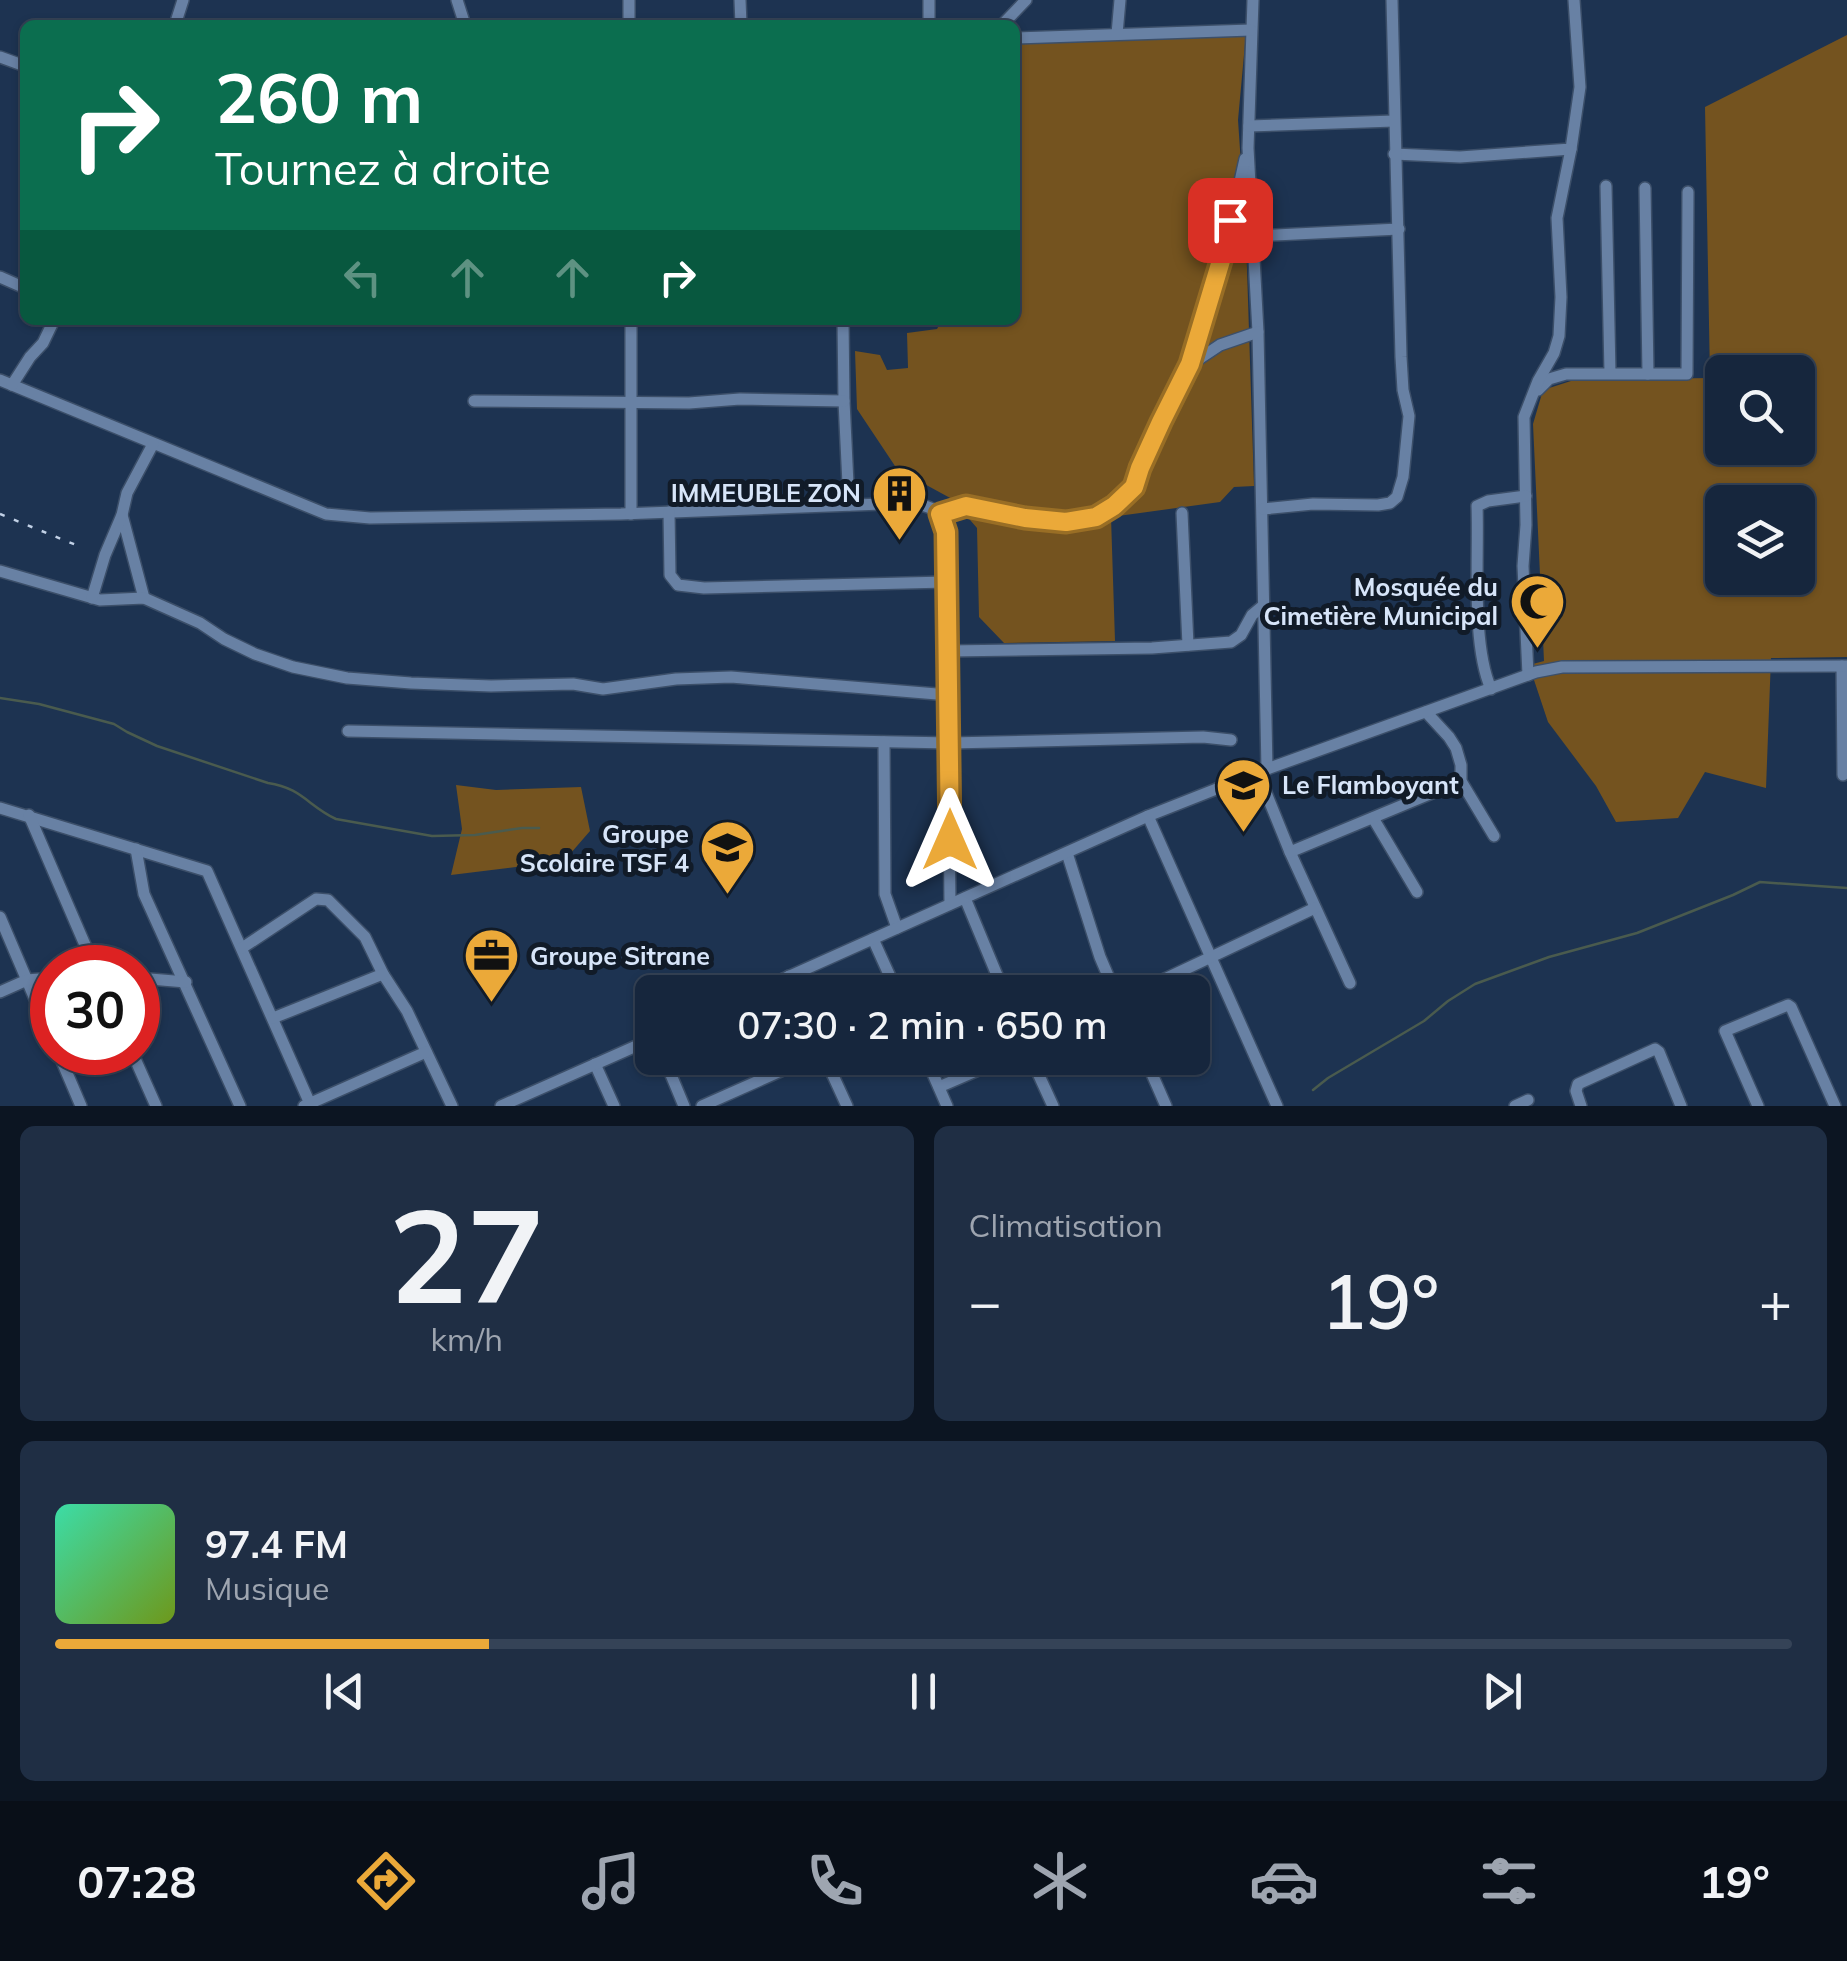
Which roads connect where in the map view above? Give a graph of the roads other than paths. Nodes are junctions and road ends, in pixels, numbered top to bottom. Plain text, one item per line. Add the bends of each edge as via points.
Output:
1 (1026, 0) edge
2 (1120, 0) edge
3 (1253, 0) edge
4 (1392, 0) edge
5 (1574, 0) edge
6 (1007, 20) edge
7 (1252, 30) junction
8 (1117, 34) junction
9 (1020, 38) edge
10 (1394, 120) junction
11 (1249, 126) junction
12 (1248, 148) junction
13 (1572, 149) junction
14 (1394, 154) junction
15 (1606, 186) dead end
16 (1644, 188) dead end
17 (1688, 192) dead end
18 (1399, 229) junction
19 (1253, 236) junction
20 (52, 325) edge
21 (631, 325) edge
22 (843, 325) edge
23 (1258, 332) junction
24 (1190, 364) junction
25 (1610, 373) junction
26 (1648, 374) junction
27 (6, 382) edge
28 (1532, 396) junction
29 (474, 401) dead end
30 (844, 401) junction
31 (630, 402) junction
32 (153, 444) junction
33 (1526, 496) junction
34 (848, 505) junction
35 (1262, 508) junction
36 (670, 512) junction
37 (1182, 513) dead end
38 (631, 514) junction
39 (940, 514) junction
40 (122, 515) junction
41 (0, 571) edge
42 (946, 582) junction
43 (92, 598) junction
44 (144, 598) junction
45 (1264, 605) junction
46 (1188, 645) junction
47 (948, 651) junction
48 (1844, 666) edge
49 (1528, 675) junction
50 (1491, 688) junction
51 (950, 695) junction
52 (1426, 712) junction
53 (348, 732) dead end
54 (1231, 740) dead end
55 (884, 742) junction
56 (950, 744) junction
57 (1262, 771) junction
58 (1843, 775) dead end
59 (1461, 781) junction
60 (0, 808) edge
61 (29, 815) junction
62 (1148, 816) junction
63 (1373, 818) junction
64 (1494, 836) dead end
65 (136, 849) junction
66 (1067, 852) junction
67 (1290, 852) junction
68 (1417, 892) dead end
69 (966, 898) junction
70 (950, 904) junction
71 (1315, 908) junction
72 (0, 918) edge
73 (898, 928) junction
74 (873, 938) junction
75 (85, 945) edge
76 (242, 948) junction
77 (1211, 958) junction
78 (383, 974) junction
79 (790, 975) edge
80 (889, 975) edge
81 (997, 975) edge
82 (1108, 975) edge
83 (1174, 975) edge
84 (27, 980) junction
85 (30, 980) edge
86 (160, 980) edge
87 (186, 982) junction
88 (1350, 983) dead end
89 (30, 987) edge
90 (0, 992) edge
91 (273, 1018) junction
92 (635, 1046) edge
93 (426, 1052) junction
94 (595, 1064) junction
95 (68, 1075) edge
96 (142, 1075) edge
97 (671, 1075) edge
98 (772, 1075) edge
99 (832, 1075) edge
100 (934, 1075) edge
101 (967, 1075) edge
102 (1038, 1075) edge
103 (1152, 1075) edge
104 (939, 1087) junction
105 (1528, 1100) dead end
106 (308, 1105) edge
107 (82, 1106) edge
108 (156, 1106) edge
109 (240, 1106) edge
110 (452, 1106) edge
111 (501, 1106) edge
112 (614, 1106) edge
113 (684, 1106) edge
114 (702, 1106) edge
115 (846, 1106) edge
116 (947, 1106) edge
117 (1052, 1106) edge
118 (1166, 1106) edge
119 (1277, 1106) edge
120 (1516, 1106) edge
121 (1581, 1106) edge
122 (1682, 1106) edge
123 (1758, 1106) edge
124 (1835, 1106) edge

1 - 6 street
2 - 8 street
3 - 7 street
4 - 10 street
5 - 13 street via 1580,87
7 - 8 street
7 - 11 street
8 - 9 street
10 - 11 street
10 - 14 street
11 - 12 street
12 - 19 street
12 - 24 street
13 - 14 street
13 - 28 street via 1557,218 1559,336
14 - 18 street
15 - 25 street
16 - 26 street
17 - 26 street via 1687,374
18 - 19 street
18 - 35 street via 1409,416 1397,497 1378,505
19 - 23 street
20 - 27 street via 44,343
21 - 31 street
22 - 30 street
23 - 24 street
23 - 35 street
24 - 39 street via 1134,487 1096,517 1066,522 966,506
25 - 26 street
25 - 28 street via 1548,379
27 - 32 street
28 - 33 street via 1524,417
29 - 31 street
30 - 31 street
30 - 34 street
31 - 38 street
32 - 38 street via 326,514
32 - 40 street
33 - 49 street
33 - 50 street via 1477,506 1479,620
34 - 36 street
34 - 39 street via 909,503
35 - 45 street
36 - 38 street
36 - 42 street via 670,575 678,586
37 - 46 street
39 - 42 street
40 - 43 street
40 - 44 street
41 - 43 street
42 - 47 street
43 - 44 street
44 - 51 street via 254,654 347,678 603,689 731,678
45 - 46 street via 1235,640
45 - 57 street
46 - 47 street
47 - 51 street
48 - 49 street via 1562,666
48 - 58 street
49 - 50 street
50 - 52 street
51 - 56 street
52 - 57 street
52 - 59 street via 1456,748
53 - 55 street
54 - 56 street
55 - 56 street
55 - 73 street via 884,894
56 - 70 street
57 - 62 street
57 - 67 street
59 - 63 street
59 - 64 street
60 - 61 street
61 - 65 street
61 - 75 street
62 - 66 street
62 - 77 street
63 - 67 street
63 - 68 street
65 - 76 street via 207,871
65 - 87 street via 144,894
66 - 69 street
66 - 82 street
67 - 71 street
69 - 70 street
69 - 81 street
70 - 73 street
71 - 77 street
71 - 88 street
72 - 84 street
73 - 74 street
74 - 79 street
74 - 80 street
76 - 78 street via 322,898 365,936
76 - 91 street
77 - 83 street
77 - 119 street
78 - 91 street
78 - 93 street
84 - 85 street
84 - 89 street
84 - 90 street
86 - 87 street
87 - 109 street
91 - 106 street
92 - 94 street
93 - 106 street
93 - 110 street
94 - 111 street
94 - 112 street
95 - 107 street
96 - 108 street
97 - 113 street
98 - 114 street
99 - 115 street
100 - 104 street
101 - 104 street
102 - 117 street
103 - 118 street
104 - 116 street
105 - 120 street
121 - 122 street via 1578,1084 1655,1049
123 - 124 street via 1725,1032 1788,1005

